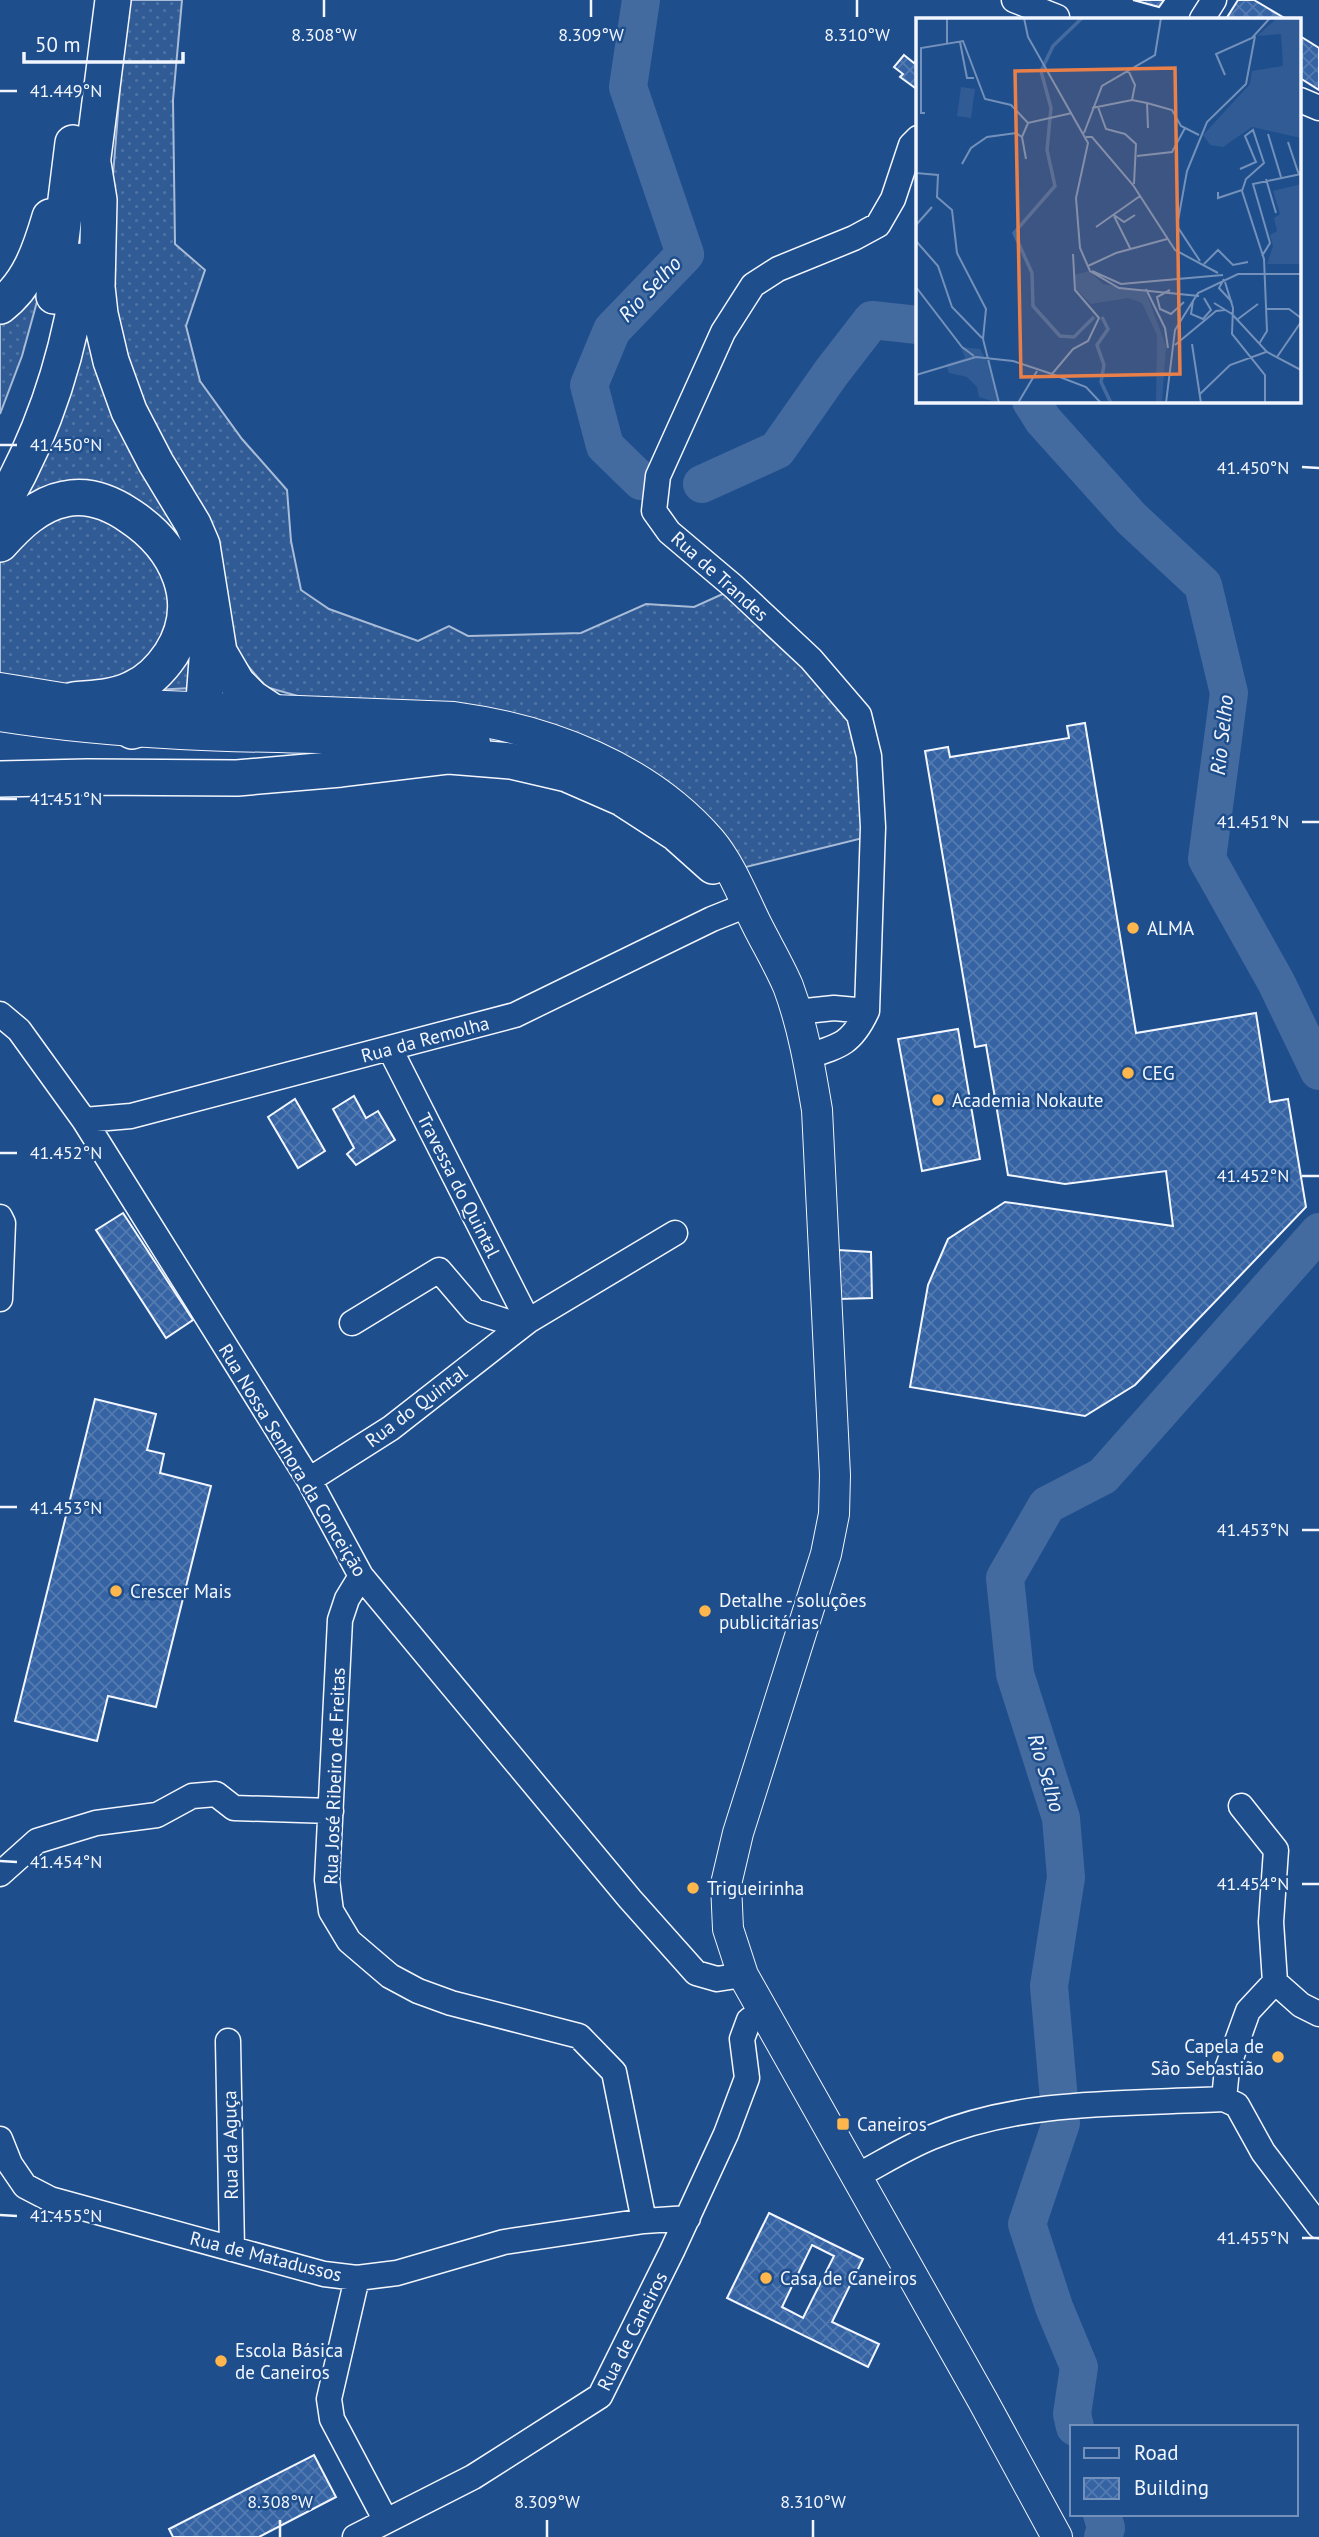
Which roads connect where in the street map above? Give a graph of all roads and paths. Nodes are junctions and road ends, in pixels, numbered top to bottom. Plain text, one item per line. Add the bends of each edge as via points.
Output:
1 (91, 0) edge
2 (113, 0) edge
3 (1014, 0) edge
4 (1214, 0) edge
5 (1058, 18) edge
6 (1203, 18) edge
7 (1302, 101) edge
8 (1319, 108) edge
9 (916, 140) edge
10 (81, 157) junction
11 (0, 306) edge
12 (0, 461) edge
13 (0, 508) edge
14 (0, 544) edge
15 (209, 599) junction
16 (0, 688) edge
17 (74, 700) junction
18 (202, 707) junction
19 (270, 710) junction
20 (0, 716) edge
21 (132, 731) junction
22 (0, 779) edge
23 (713, 866) junction
24 (747, 905) junction
25 (867, 1011) junction
26 (796, 1012) junction
27 (0, 1014) edge
28 (390, 1049) junction
29 (808, 1056) junction
30 (84, 1121) junction
31 (0, 1217) edge
32 (675, 1233) dead end
33 (0, 1298) edge
34 (352, 1323) dead end
35 (524, 1324) junction
36 (309, 1480) junction
37 (361, 1576) junction
38 (1241, 1807) dead end
39 (331, 1811) junction
40 (0, 1874) edge
41 (743, 1975) junction
42 (1275, 1982) junction
43 (763, 2011) junction
44 (1319, 2014) edge
45 (228, 2041) dead end
46 (1231, 2102) junction
47 (0, 2138) edge
48 (855, 2176) junction
49 (688, 2218) junction
50 (644, 2221) junction
51 (1319, 2227) edge
52 (232, 2249) junction
53 (357, 2278) junction
54 (386, 2521) junction
55 (355, 2537) edge
56 (1057, 2537) edge

1 - 10 highway
2 - 10 highway
3 - 5 street
4 - 6 street
7 - 8 street
9 - 25 street, Rua de Trandes via 878,225 778,269 753,285 723,332 658,476 654,511 669,532 811,659 859,715 869,756 873,827
10 - 11 highway via 53,201 28,275
10 - 12 highway via 48,330
10 - 13 highway via 78,293 65,352 32,446
10 - 15 highway via 99,200 97,287 104,338 129,411 194,524 202,545
14 - 17 highway via 45,505 81,497 102,501 142,524 169,552 178,569 185,586 184,622 178,642 159,670 117,695
15 - 18 highway via 207,686
15 - 19 highway via 225,665 252,698
16 - 17 main road
17 - 18 main road
18 - 19 main road
18 - 21 highway via 194,720 186,723
19 - 24 main road via 454,717 493,722 569,746 634,776 680,809 727,864
20 - 21 main road
21 - 23 main road via 435,740 544,754 583,767 650,802
22 - 23 highway via 237,778 449,756 511,761 567,774 622,798 651,814
23 - 24 main road
24 - 26 main road via 788,986
24 - 28 street, Rua da Remolha via 515,1015
25 - 26 street
25 - 29 street via 856,1034 834,1049
26 - 29 main road
27 - 30 street, Rua Nossa Senhora da Conceição via 19,1030
28 - 30 street, Rua da Remolha via 131,1116
28 - 35 street, Travessa do Quintal
29 - 41 main road via 817,1110 834,1514 826,1554 726,1884 729,1929
30 - 36 street, Rua Nossa Senhora da Conceição
31 - 33 street
32 - 35 street, Rua do Quintal
34 - 35 street via 439,1270 474,1311
35 - 36 street, Rua do Quintal via 391,1428
36 - 37 street, Rua Nossa Senhora da Conceição
37 - 39 street, Rua José Ribeiro de Freitas via 346,1599 340,1620
37 - 41 street, Rua Nossa Senhora da Conceição via 696,1973 718,1979
38 - 42 street via 1276,1850 1271,1922
39 - 40 street via 234,1808 216,1794 192,1796 157,1815 96,1823 37,1841
39 - 50 street, Rua José Ribeiro de Freitas via 327,1880 331,1911 349,1941 390,1976 418,1992 579,2036 614,2073
41 - 43 main road
42 - 44 street
42 - 46 street via 1248,2011 1227,2069
43 - 48 main road
43 - 49 street, Rua de Caneiros via 749,2020 742,2039 747,2078
45 - 52 street, Rua da Aguça
46 - 48 street via 1035,2109 932,2137
46 - 51 street
47 - 52 street, Rua de Matadussos via 25,2186 50,2199
48 - 56 main road
49 - 50 street, Rua de Matadussos
49 - 54 street, Rua de Caneiros via 600,2396 473,2477
50 - 53 street, Rua de Matadussos via 504,2242 397,2273
52 - 53 street, Rua de Matadussos via 324,2274
53 - 54 street via 330,2409 342,2441
54 - 55 street, Rua de Caneiros

